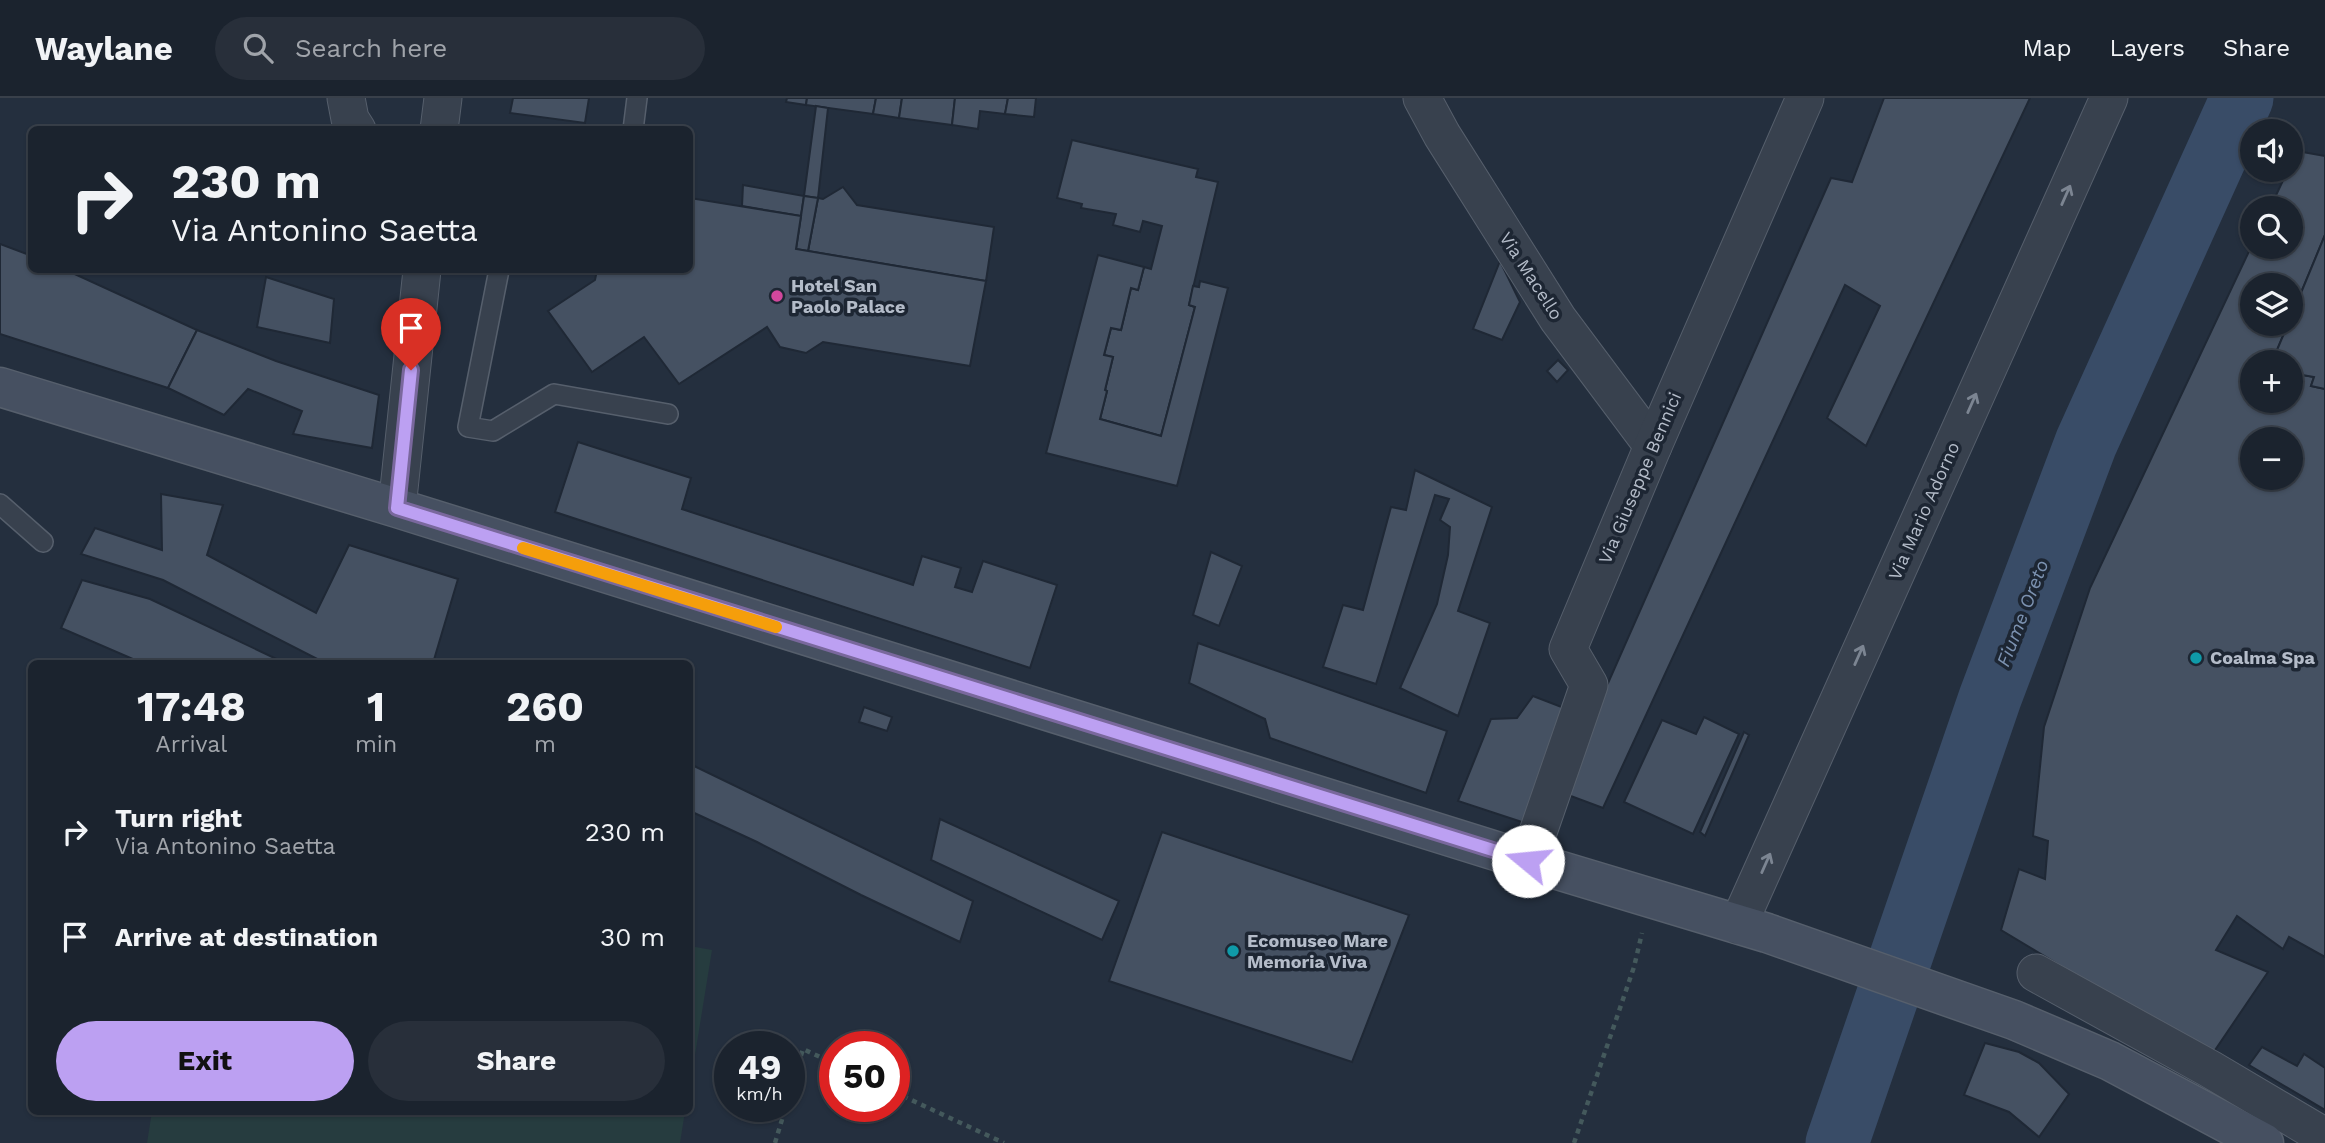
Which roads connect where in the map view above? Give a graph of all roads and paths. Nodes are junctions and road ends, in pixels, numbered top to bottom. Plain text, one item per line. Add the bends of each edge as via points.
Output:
1 (346, 98) edge
2 (443, 98) edge
3 (637, 98) edge
4 (1422, 98) edge
5 (1805, 98) edge
6 (2109, 98) edge
7 (355, 126) edge
8 (440, 126) edge
9 (634, 126) edge
10 (422, 273) edge
11 (497, 273) edge
12 (0, 387) edge
13 (668, 415) dead end
14 (1653, 446) junction
15 (0, 504) edge
16 (397, 508) junction
17 (43, 542) dead end
18 (1528, 861) junction
19 (1650, 898) junction
20 (1753, 929) junction
21 (2036, 973) dead end
22 (910, 1099) edge
23 (781, 1122) edge
24 (2325, 1137) edge
25 (2263, 1142) edge
26 (775, 1143) edge
27 (1004, 1143) edge
28 (1574, 1143) edge

1 - 7 street
2 - 8 street
3 - 9 lane
4 - 14 street, Via Macello via 1558,319
5 - 14 street, Via Giuseppe Bennici
20 -> 6 street, Via Mario Adorno
10 - 16 street
11 - 13 lane via 468,426 493,431 554,394
12 - 16 main road
14 - 18 street, Via Giuseppe Bennici via 1568,649 1589,685
15 - 17 lane
16 - 18 main road
18 - 19 main road
19 - 20 main road
19 - 28 path via 1634,967
20 - 25 main road via 2014,1020 2110,1061
21 - 24 street
22 - 27 path
23 - 26 path

